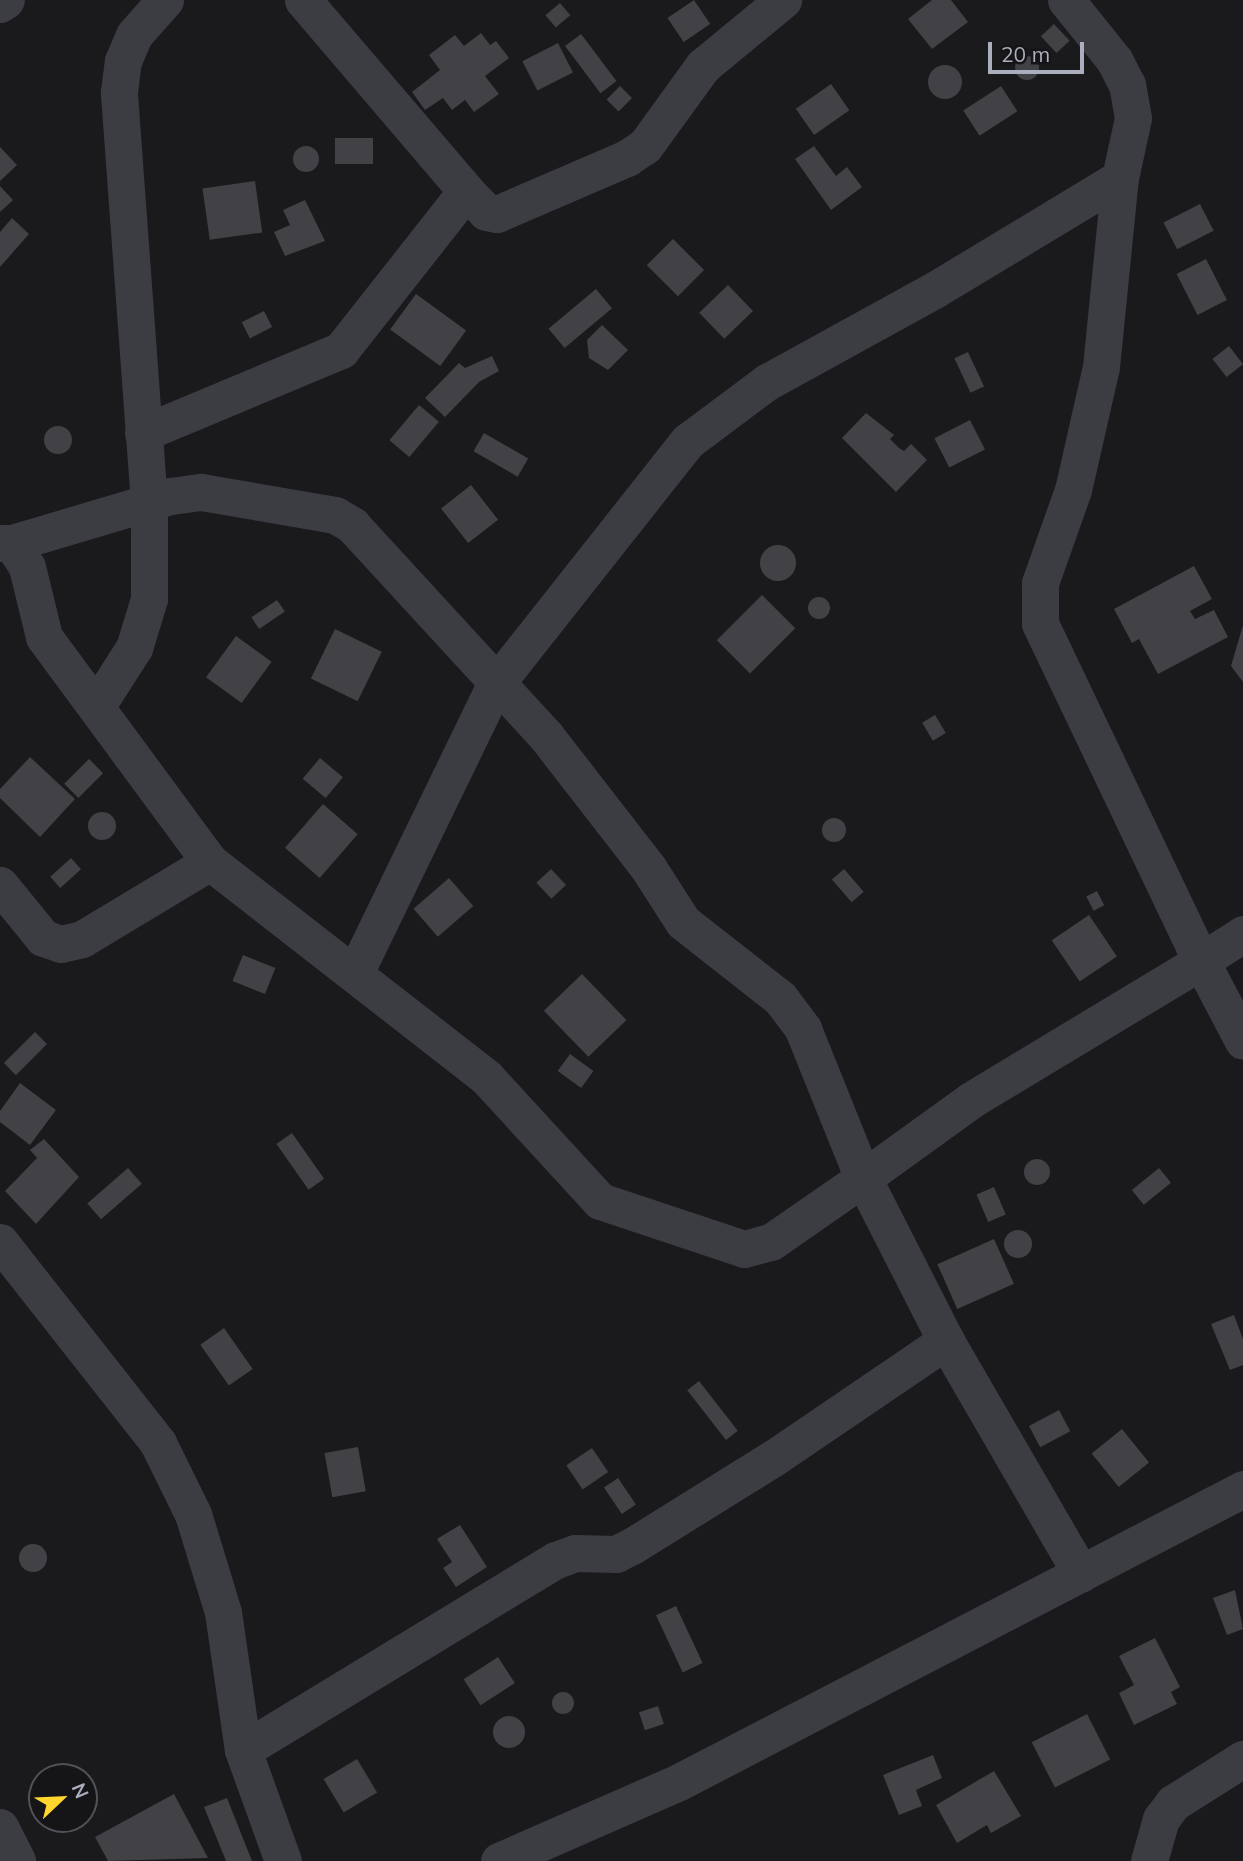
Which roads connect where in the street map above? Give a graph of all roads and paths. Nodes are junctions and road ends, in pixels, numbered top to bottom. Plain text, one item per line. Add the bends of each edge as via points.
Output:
1 (6, 0) edge
2 (164, 0) edge
3 (303, 0) edge
4 (783, 0) edge
5 (1066, 0) edge
6 (0, 4) edge
7 (1120, 178) junction
8 (466, 191) junction
9 (143, 433) junction
10 (149, 503) junction
11 (6, 543) edge
12 (495, 685) junction
13 (98, 704) junction
14 (210, 862) junction
15 (0, 884) edge
16 (1243, 934) edge
17 (1201, 961) junction
18 (355, 973) junction
19 (1243, 1041) edge
20 (863, 1178) junction
21 (0, 1242) edge
22 (946, 1341) junction
23 (1243, 1489) edge
24 (1081, 1574) junction
25 (243, 1750) junction
26 (1243, 1759) edge
27 (0, 1827) edge
28 (18, 1861) edge
29 (283, 1861) edge
30 (499, 1861) edge
31 (1149, 1861) edge

1 - 6 street
2 - 9 street via 134,35 123,61 119,92
3 - 8 street
4 - 8 street via 703,66 645,146 627,158 497,214 486,212
5 - 7 street via 1115,61 1128,85 1133,118
7 - 12 street via 724,411 688,441
7 - 17 street via 1101,367 1073,490 1040,583 1040,624
8 - 9 street via 341,350
9 - 10 street
10 - 11 street
10 - 12 street via 201,492 334,515 352,525
10 - 13 street via 149,599 134,648
11 - 13 street via 27,567 44,637
12 - 18 street
12 - 20 street via 546,736 649,869 683,922 780,998 803,1028
13 - 14 street
14 - 15 street via 82,939 61,944 43,938
14 - 18 street
16 - 17 street
17 - 19 street
17 - 20 street via 971,1100
18 - 20 street via 487,1078 600,1202 744,1248 771,1242
20 - 22 street
21 - 25 street via 158,1443 193,1514 223,1612
22 - 24 street
22 - 25 street via 775,1457 632,1546 616,1554 575,1553 556,1560
23 - 24 street
24 - 30 street via 679,1782
25 - 29 street
26 - 31 street via 1173,1803 1161,1819
27 - 28 street

